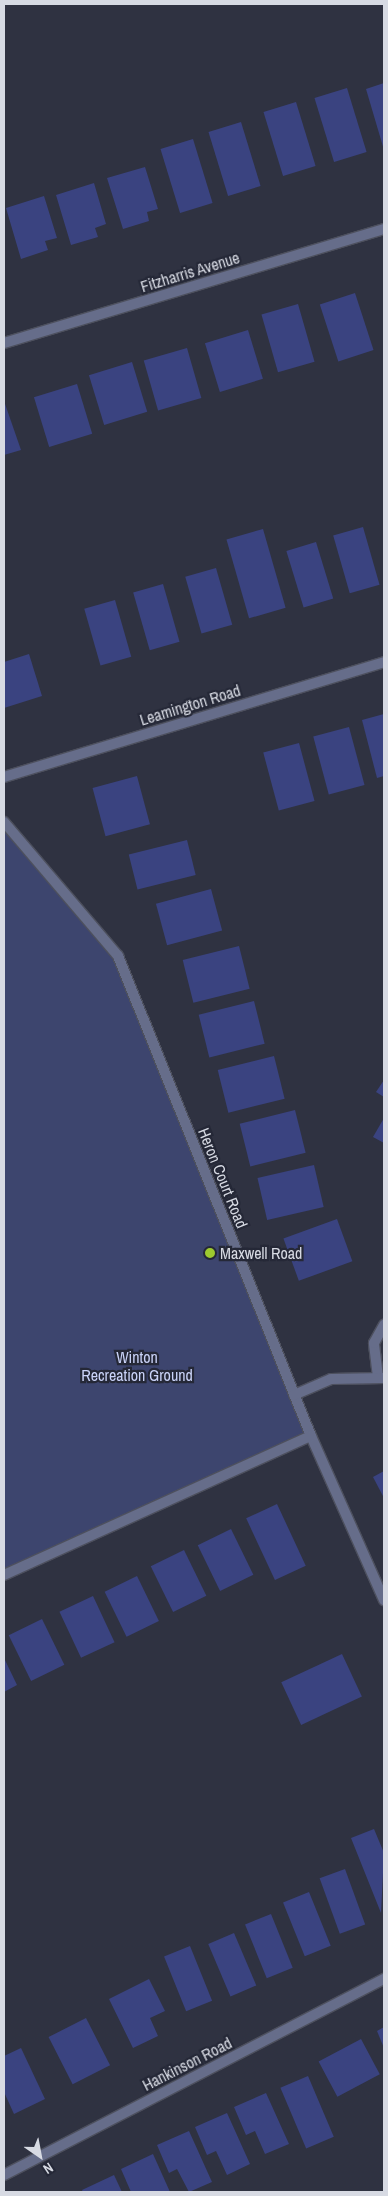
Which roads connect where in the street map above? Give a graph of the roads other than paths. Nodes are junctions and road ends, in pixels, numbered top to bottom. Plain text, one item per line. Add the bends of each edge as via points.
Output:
1 (384, 229) edge
2 (4, 343) edge
3 (384, 662) edge
4 (4, 777) edge
5 (4, 822) edge
6 (384, 1325) edge
7 (381, 1377) edge
8 (294, 1395) junction
9 (311, 1436) junction
10 (4, 1575) edge
11 (384, 1600) edge
12 (384, 1979) edge
13 (4, 2175) edge

1 - 2 street, Fitzharris Avenue
3 - 4 street, Leamington Road
5 - 8 street, Heron Court Road via 118,956
6 - 7 street via 374,1343
7 - 8 street via 331,1379
8 - 9 street, Heron Court Road
9 - 10 street
9 - 11 street, Heron Court Road
12 - 13 street, Hankinson Road

